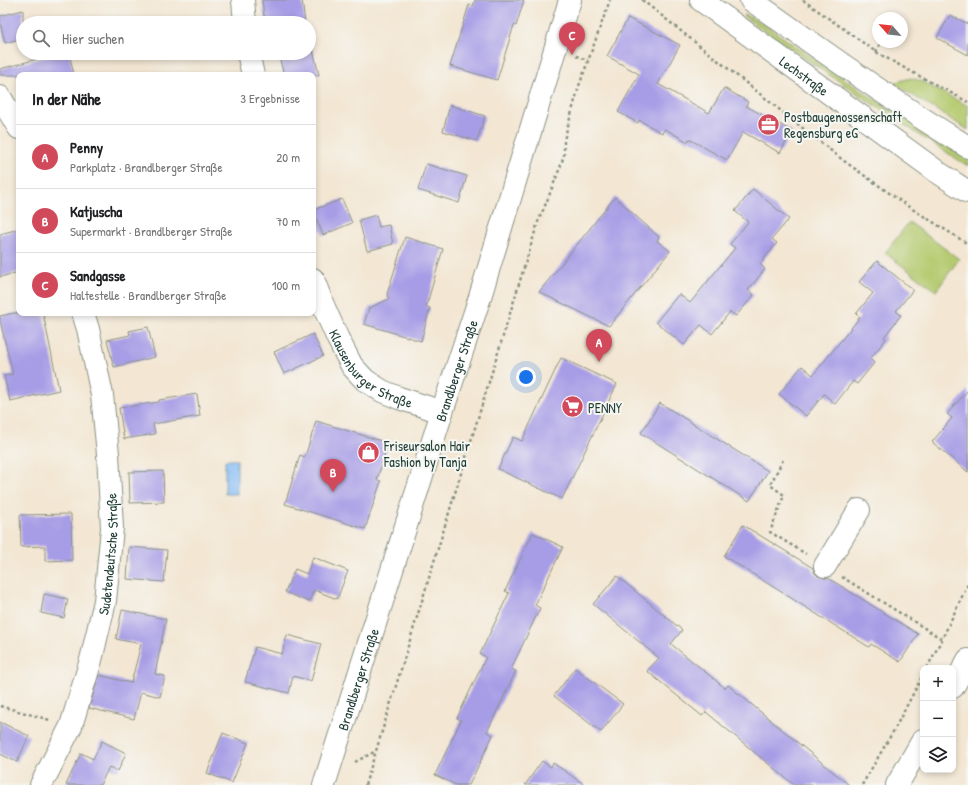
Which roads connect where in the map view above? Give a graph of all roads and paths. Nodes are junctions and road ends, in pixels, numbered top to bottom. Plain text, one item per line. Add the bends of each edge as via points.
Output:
1 (243, 0) edge
2 (570, 0) edge
3 (610, 0) edge
4 (642, 0) edge
5 (701, 0) edge
6 (751, 0) edge
7 (802, 0) edge
8 (244, 16) edge
9 (878, 48) edge
10 (876, 52) junction
11 (572, 55) dead end
12 (250, 60) edge
13 (588, 60) junction
14 (252, 72) edge
15 (0, 97) edge
16 (968, 102) edge
17 (16, 123) edge
18 (968, 147) edge
19 (968, 192) edge
20 (968, 244) edge
21 (316, 287) edge
22 (83, 316) edge
23 (442, 412) junction
24 (859, 510) dead end
25 (824, 566) dead end
26 (968, 584) edge
27 (968, 660) edge
28 (929, 665) edge
29 (920, 681) edge
30 (956, 682) edge
31 (0, 706) edge
32 (71, 726) junction
33 (920, 745) edge
34 (41, 785) edge
35 (324, 785) edge
36 (365, 785) edge
37 (862, 785) edge
38 (897, 785) edge

1 - 8 street
2 - 23 street, Brandlberger Straße via 482,290
3 - 13 path
4 - 20 path via 844,161 909,207
5 - 19 street, Lechstraße
6 - 18 street via 874,87
7 - 10 path
9 - 10 path
10 - 16 path
11 - 13 path
12 - 14 street
13 - 36 path via 564,140 561,165 538,222
15 - 17 street
21 - 23 street, Klausenburger Straße via 352,366 365,380 382,391
22 - 32 street, Sudetendeutsche Straße via 102,395 112,528 105,601
23 - 35 street, Brandlberger Straße
24 - 25 street
26 - 28 path
27 - 30 street
29 - 37 path
31 - 32 path
32 - 34 street, Sudetendeutsche Straße
33 - 38 street

